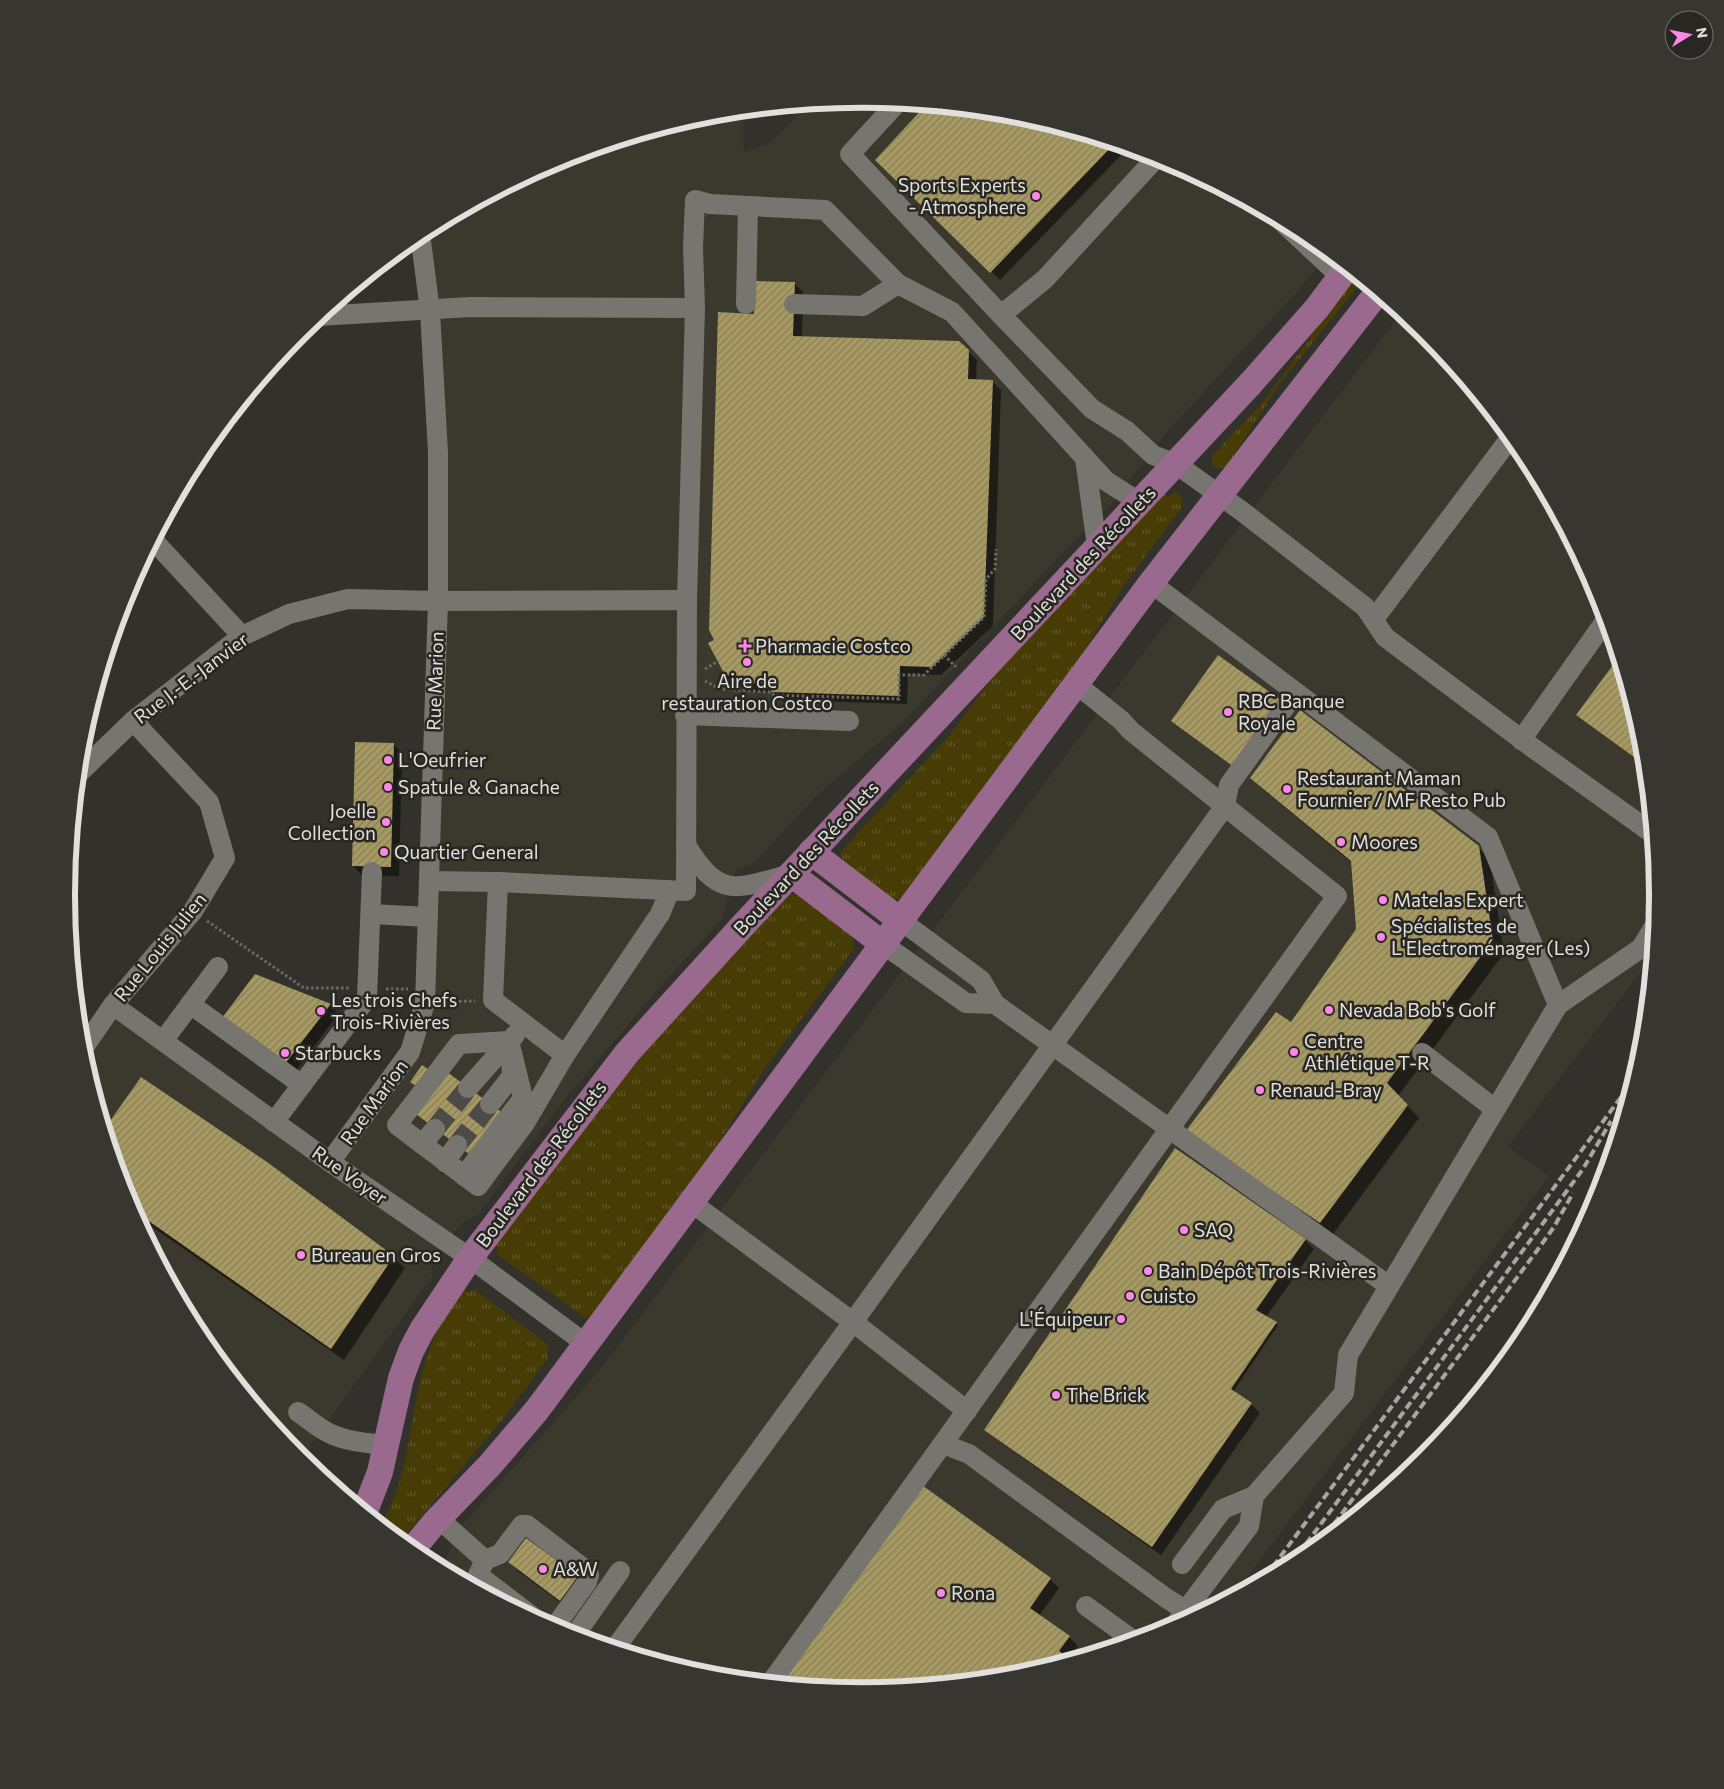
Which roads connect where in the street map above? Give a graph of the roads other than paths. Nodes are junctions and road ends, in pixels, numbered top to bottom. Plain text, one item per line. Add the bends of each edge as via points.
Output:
1 (892, 109) edge
2 (1151, 163) edge
3 (748, 206) junction
4 (421, 243) edge
5 (1344, 273) edge
6 (898, 284) junction
7 (1373, 297) edge
8 (746, 304) dead end
9 (794, 304) dead end
10 (695, 308) junction
11 (430, 311) junction
12 (330, 315) edge
13 (1001, 315) junction
14 (1506, 443) edge
15 (1085, 458) junction
16 (1176, 464) junction
17 (1218, 496) junction
18 (1140, 502) junction
19 (157, 544) edge
20 (1097, 547) junction
21 (1151, 583) junction
22 (687, 600) junction
23 (438, 601) junction
24 (1374, 619) junction
25 (1601, 627) edge
26 (242, 636) junction
27 (1076, 684) junction
28 (1295, 693) junction
29 (686, 715) junction
30 (133, 721) junction
31 (849, 721) dead end
32 (1521, 740) junction
33 (86, 766) edge
34 (1225, 806) junction
35 (1646, 828) edge
36 (686, 844) junction
37 (812, 852) junction
38 (372, 872) dead end
39 (791, 874) junction
40 (429, 881) junction
41 (498, 882) junction
42 (670, 890) junction
43 (371, 914) junction
44 (428, 917) junction
45 (900, 920) junction
46 (1647, 938) edge
47 (883, 944) junction
48 (218, 967) dead end
49 (190, 1004) junction
50 (995, 1004) junction
51 (113, 1005) junction
52 (1558, 1005) junction
53 (524, 1024) junction
54 (89, 1040) edge
55 (163, 1041) junction
56 (509, 1041) junction
57 (1052, 1046) junction
58 (1422, 1054) dead end
59 (565, 1055) junction
60 (302, 1085) junction
61 (468, 1088) tunnel mouth
62 (490, 1104) tunnel mouth
63 (1495, 1109) junction
64 (274, 1122) junction
65 (435, 1128) tunnel mouth
66 (1168, 1130) junction
67 (422, 1144) junction
68 (457, 1145) tunnel mouth
69 (330, 1162) junction
70 (445, 1162) junction
71 (464, 1176) junction
72 (692, 1203) junction
73 (470, 1258) junction
74 (1389, 1286) junction
75 (854, 1322) junction
76 (586, 1344) junction
77 (967, 1411) junction
78 (298, 1412) dead end
79 (943, 1444) junction
80 (386, 1445) junction
81 (1254, 1496) junction
82 (367, 1506) edge
83 (438, 1518) junction
84 (417, 1543) edge
85 (484, 1560) junction
86 (1182, 1564) dead end
87 (620, 1571) dead end
88 (504, 1595) edge
89 (1086, 1606) dead end
90 (1185, 1610) junction
91 (1183, 1613) edge
92 (559, 1621) edge
93 (579, 1629) edge
94 (1127, 1636) edge
95 (619, 1643) edge
96 (775, 1677) edge

1 - 13 street via 850,154
2 - 13 street via 1045,279
3 - 6 street via 825,210
3 - 8 street
3 - 10 street via 695,200
4 - 11 street, Rue Marion
5 - 16 main road, Boulevard des Récollets via 1312,314
6 - 9 street via 863,306
6 - 15 street via 952,312
7 - 17 main road
10 - 11 street via 470,307
10 - 22 street
11 - 12 street
11 - 23 street, Rue Marion via 438,453
13 - 16 street via 1092,409 1127,431 1153,455
14 - 24 street
15 - 18 street via 1106,481
15 - 20 street
16 - 17 street
16 - 18 main road, Boulevard des Récollets
17 - 21 main road
17 - 24 street via 1365,607
18 - 20 main road, Boulevard des Récollets
19 - 26 street
20 - 37 main road, Boulevard des Récollets
21 - 27 main road
21 - 28 street
22 - 23 street, Rue J.-E.-Janvier
22 - 29 street
23 - 26 street, Rue J.-E.-Janvier via 348,599 289,614
23 - 40 street, Rue Marion
24 - 32 street via 1386,637
25 - 32 street
26 - 30 street, Rue J.-E.-Janvier
27 - 34 street
27 - 45 main road
28 - 34 street via 1229,785
28 - 52 street via 1488,837
29 - 31 street
29 - 36 street
30 - 33 street, Rue J.-E.-Janvier
30 - 51 street, Rue Louis Julien via 209,802 225,858 193,911
32 - 35 street
34 - 57 street
34 - 66 street via 1337,896
36 - 39 street via 704,872 727,886 741,887
36 - 42 street via 686,891
37 - 39 main road, Boulevard des Récollets
37 - 45 main road
38 - 43 street
39 - 47 main road
39 - 73 main road, Boulevard des Récollets via 626,1053
40 - 41 street
40 - 44 street, Rue Marion
41 - 42 street
41 - 53 street via 493,1000
42 - 59 street via 660,914
43 - 44 street
43 - 60 street via 367,998
44 - 69 street, Rue Marion via 425,996 410,1052
45 - 47 main road
45 - 50 street via 981,980
46 - 52 street via 1641,948
47 - 50 street via 966,1003
47 - 72 main road
48 - 49 street
49 - 55 street
49 - 60 street
50 - 57 street
51 - 54 street, Rue Louis Julien
51 - 55 street, Rue Voyer
52 - 63 street
53 - 56 street
53 - 59 street
55 - 64 street, Rue Voyer
56 - 61 street
56 - 62 street via 512,1076
56 - 67 street via 459,1044 397,1125
56 - 71 street via 524,1098
57 - 66 street
57 - 75 street
58 - 63 street
59 - 71 street via 525,1123 478,1186
60 - 64 street
63 - 74 street
64 - 69 street, Rue Voyer
65 - 67 street
66 - 74 street
66 - 77 street
67 - 70 street
68 - 70 street
69 - 73 street, Rue Voyer
70 - 71 street
72 - 75 street
72 - 76 main road
73 - 76 street, Rue Voyer
73 - 80 main road, Boulevard des Récollets via 430,1316 411,1351 398,1388
74 - 81 street via 1348,1355 1344,1393
75 - 77 street
75 - 95 street
76 - 83 main road via 517,1434
77 - 79 street
78 - 80 street via 339,1437
79 - 90 street via 969,1454
79 - 96 street
80 - 82 main road, Boulevard des Récollets
81 - 86 street via 1223,1509
81 - 90 street via 1249,1526
83 - 84 main road
83 - 85 street
85 - 88 street via 478,1575
85 - 92 street via 500,1554 519,1528 527,1525 587,1571 587,1582
87 - 93 street
89 - 94 street
90 - 91 street

